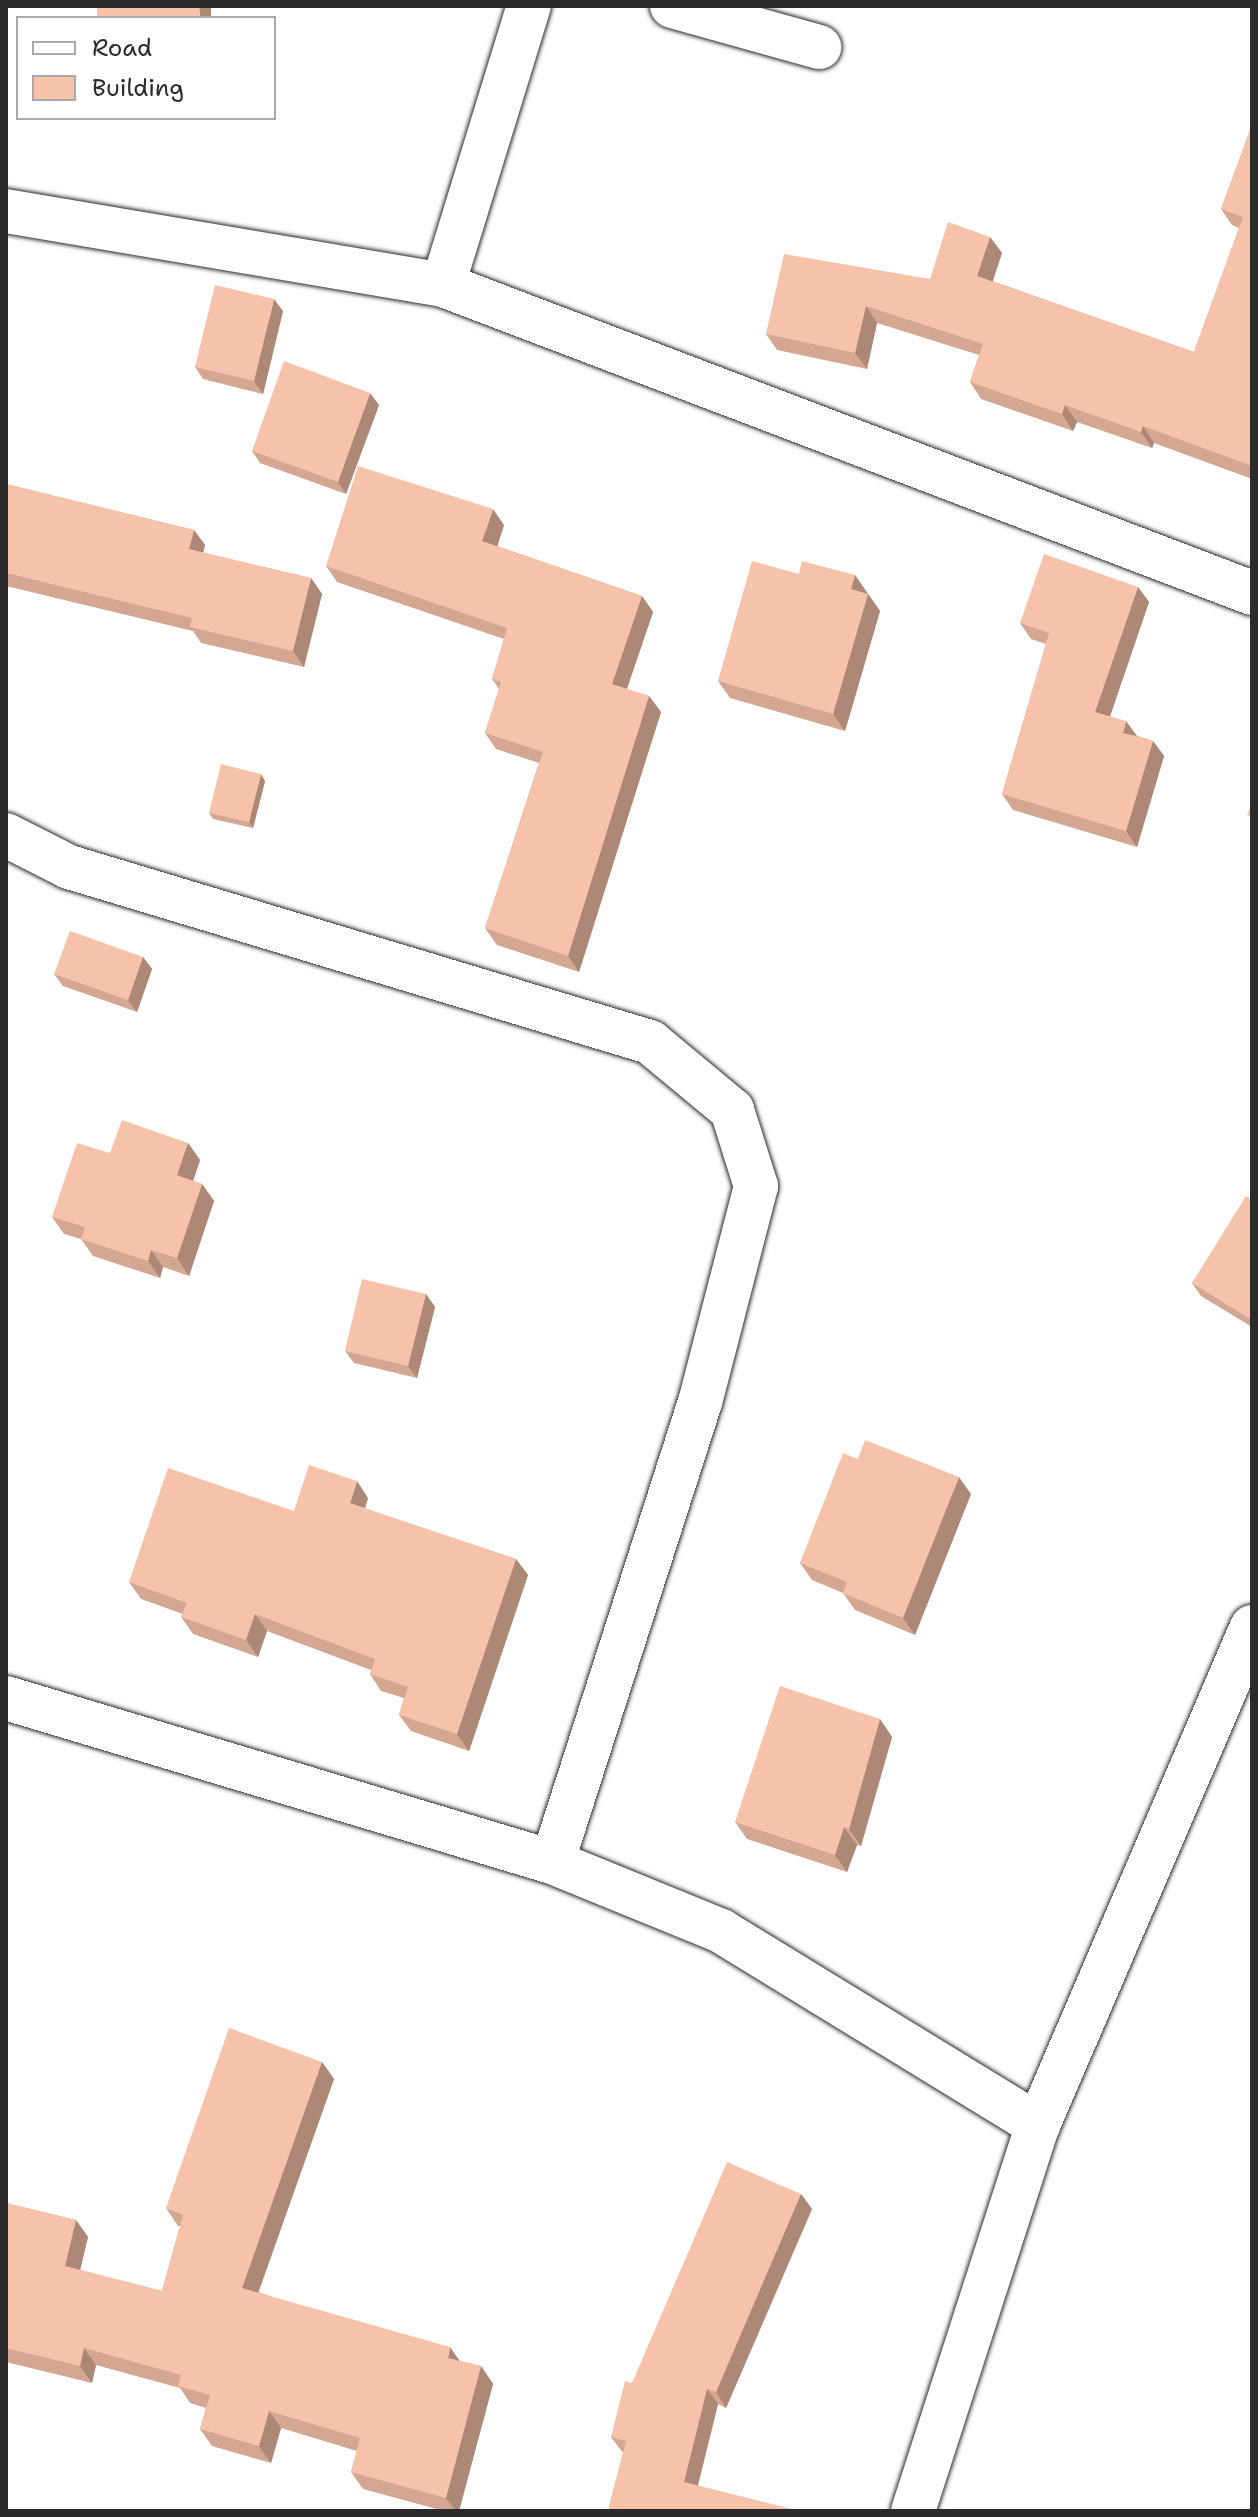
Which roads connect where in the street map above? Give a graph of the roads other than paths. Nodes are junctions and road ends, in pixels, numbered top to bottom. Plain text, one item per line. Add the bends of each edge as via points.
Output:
1 (529, 6) edge
2 (672, 6) edge
3 (819, 47) dead end
4 (6, 211) edge
5 (443, 285) junction
6 (1252, 593) edge
7 (6, 835) edge
8 (1252, 1627) edge
9 (6, 1698) edge
10 (552, 1862) junction
11 (1038, 2125) junction
12 (913, 2511) edge

1 - 5 street
2 - 3 street
4 - 5 street
5 - 6 street
7 - 10 street via 69,867 650,1042 732,1110 756,1186 700,1402
8 - 11 street
9 - 10 street
10 - 11 street via 721,1931
11 - 12 street

